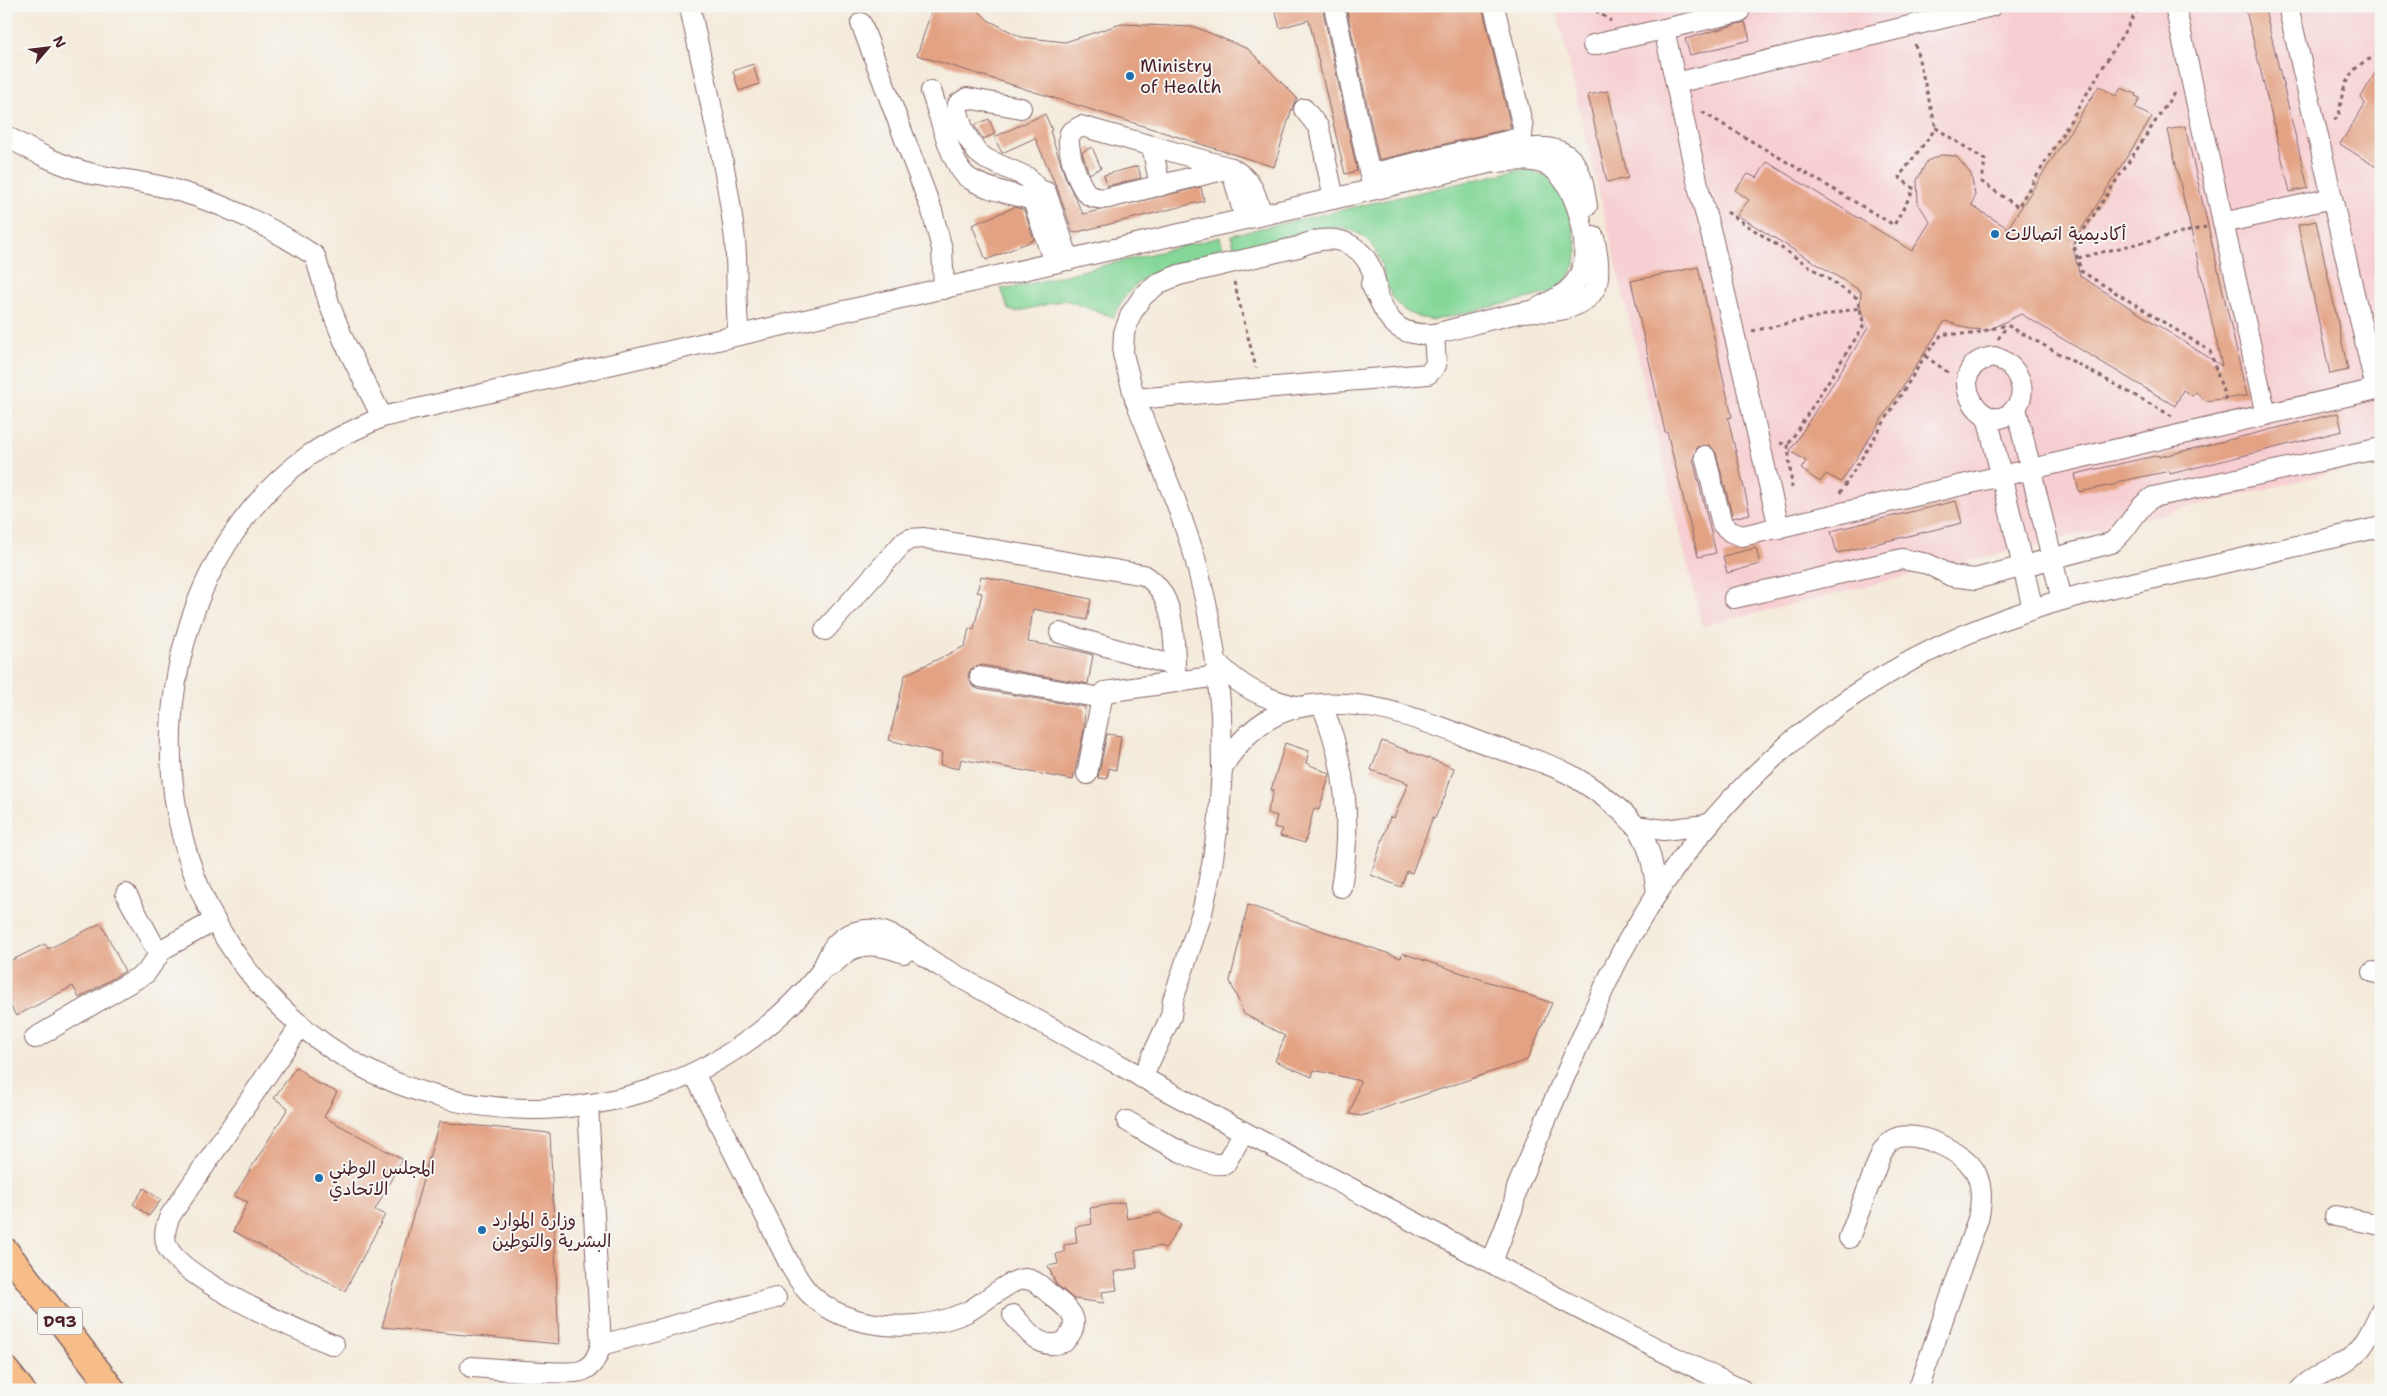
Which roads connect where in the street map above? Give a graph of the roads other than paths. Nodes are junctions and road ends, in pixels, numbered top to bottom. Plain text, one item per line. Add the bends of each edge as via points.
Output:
1 (1334, 6) edge
2 (1494, 6) edge
3 (1992, 6) edge
4 (2175, 6) edge
5 (2288, 6) edge
6 (690, 7) edge
7 (1739, 12) dead end
8 (860, 23) dead end
9 (1664, 29) junction
10 (1593, 45) dead end
11 (931, 91) dead end
12 (1678, 91) junction
13 (1021, 108) dead end
14 (1304, 109) dead end
15 (6, 136) edge
16 (1152, 146) junction
17 (1480, 159) junction
18 (1231, 168) junction
19 (1371, 182) junction
20 (1160, 186) junction
21 (1035, 195) junction
22 (2332, 198) junction
23 (1334, 199) junction
24 (1254, 217) junction
25 (2223, 223) junction
26 (1061, 261) junction
27 (944, 289) junction
28 (1434, 334) junction
29 (739, 335) junction
30 (2379, 388) edge
31 (1135, 399) junction
32 (2016, 408) junction
33 (2266, 415) junction
34 (1986, 416) junction
35 (382, 417) junction
36 (2381, 448) edge
37 (1705, 456) dead end
38 (2031, 470) junction
39 (2001, 476) junction
40 (2043, 521) junction
41 (2381, 527) edge
42 (1780, 528) junction
43 (2013, 529) junction
44 (2052, 559) junction
45 (2023, 567) junction
46 (1734, 598) dead end
47 (2062, 600) junction
48 (2034, 609) junction
49 (825, 630) dead end
50 (1060, 633) dead end
51 (1217, 669) junction
52 (1175, 673) junction
53 (980, 677) dead end
54 (1102, 698) junction
55 (1322, 705) junction
56 (1301, 707) junction
57 (1222, 768) junction
58 (1087, 774) dead end
59 (1636, 826) junction
60 (1706, 826) junction
61 (1341, 887) dead end
62 (1657, 893) junction
63 (126, 894) dead end
64 (214, 921) junction
65 (158, 953) junction
66 (301, 1025) junction
67 (35, 1038) dead end
68 (694, 1072) junction
69 (1136, 1074) junction
70 (588, 1104) junction
71 (1127, 1121) dead end
72 (1244, 1132) junction
73 (2335, 1216) dead end
74 (2381, 1225) edge
75 (1849, 1238) dead end
76 (6, 1252) edge
77 (1486, 1259) junction
78 (776, 1298) dead end
79 (2381, 1310) edge
80 (1013, 1314) dead end
81 (334, 1344) dead end
82 (601, 1345) junction
83 (471, 1367) dead end
84 (6, 1370) edge
85 (22, 1390) edge
86 (113, 1390) edge
87 (1742, 1390) edge
88 (1918, 1390) edge
89 (2300, 1390) edge

1 - 19 street
2 - 17 street via 1523,131 1516,139
3 - 12 street
4 - 25 street
5 - 22 street
6 - 29 street via 732,214
7 - 9 street
8 - 27 street via 935,220 942,249
9 - 10 street
9 - 12 street
11 - 21 street via 963,174 976,182
12 - 42 street
13 - 21 street via 967,98 958,104 957,109 964,132 977,152 1027,177
14 - 23 street via 1319,128
15 - 35 street via 45,158 68,166 93,174 174,189 233,209 315,256 344,341
16 - 18 street
16 - 20 street
16 - 20 street via 1082,126 1070,133 1068,139 1084,189 1094,197 1108,198
17 - 19 street
17 - 28 street via 1532,147 1548,147 1564,153 1580,174 1585,221 1600,267 1597,284 1585,299 1570,307
18 - 20 street
18 - 24 street
19 - 23 street
21 - 26 street
22 - 25 street
22 - 30 street
23 - 24 street
24 - 26 street
25 - 33 street
26 - 27 street
27 - 29 street
28 - 31 street via 1436,365 1428,374
28 - 31 street via 1409,333 1388,318 1377,295 1376,278 1370,263 1359,251 1345,242 1329,238 1313,240 1298,247 1179,275 1159,283 1143,296 1124,333 1123,354
29 - 35 street
30 - 33 street
31 - 51 street via 1194,554 1207,606
32 - 34 street via 2003,417
32 - 34 street via 2022,390 2016,371 2002,359 1986,358 1972,367 1967,385 1973,404
32 - 38 street
33 - 38 street
34 - 39 street
35 - 64 street via 342,435 306,457 274,485 246,517 201,590 178,670 171,712 170,755 173,798 182,840
36 - 44 street via 2153,497 2137,509 2120,537 2111,543
37 - 42 street via 1722,524 1742,536
38 - 39 street
38 - 40 street
39 - 42 street
39 - 43 street
40 - 43 street
40 - 44 street
41 - 47 street
43 - 45 street
44 - 45 street
44 - 47 street
45 - 46 street via 1976,579 1963,579 1915,560 1902,559
45 - 48 street
47 - 48 street
48 - 60 street via 1971,631 1854,693 1800,733 1751,777
49 - 52 street via 904,543 917,537 1144,575 1159,586 1168,603
50 - 52 street
51 - 52 street
51 - 56 street via 1260,695
51 - 57 street via 1222,714
52 - 54 street via 1108,690
53 - 54 street
54 - 58 street
55 - 56 street
55 - 59 street via 1364,706 1398,714 1560,770 1594,790
55 - 61 street via 1339,755 1348,808
56 - 57 street via 1273,716 1249,733
57 - 69 street via 1219,817 1202,913 1173,1000 1159,1016
59 - 60 street via 1664,830
59 - 62 street via 1650,858
60 - 62 street
62 - 77 street via 1601,994 1517,1188 1503,1203
63 - 65 street
64 - 65 street
64 - 66 street via 238,960 267,995
65 - 67 street via 146,973
66 - 70 street via 364,1068 436,1097 512,1109
66 - 81 street via 170,1216 165,1236 172,1254 228,1294 279,1322
68 - 69 street via 751,1040 790,1006 824,968 836,944 864,930 885,932 934,963
68 - 70 street via 624,1098
68 - 80 street via 790,1265 810,1293 823,1304 845,1315 880,1324 924,1324 966,1312 986,1302 1010,1283 1025,1279 1033,1281 1064,1304 1074,1319 1074,1328 1064,1342 1046,1345 1038,1342
69 - 72 street
70 - 82 street
71 - 72 street via 1216,1166 1224,1164
72 - 77 street
73 - 74 street
75 - 88 street via 1881,1154 1894,1139 1904,1136 1953,1150 1976,1172 1982,1203
76 - 86 main road, D93
77 - 87 street
78 - 82 street
79 - 89 street via 2359,1350
82 - 83 street via 593,1363 576,1372
84 - 85 main road

